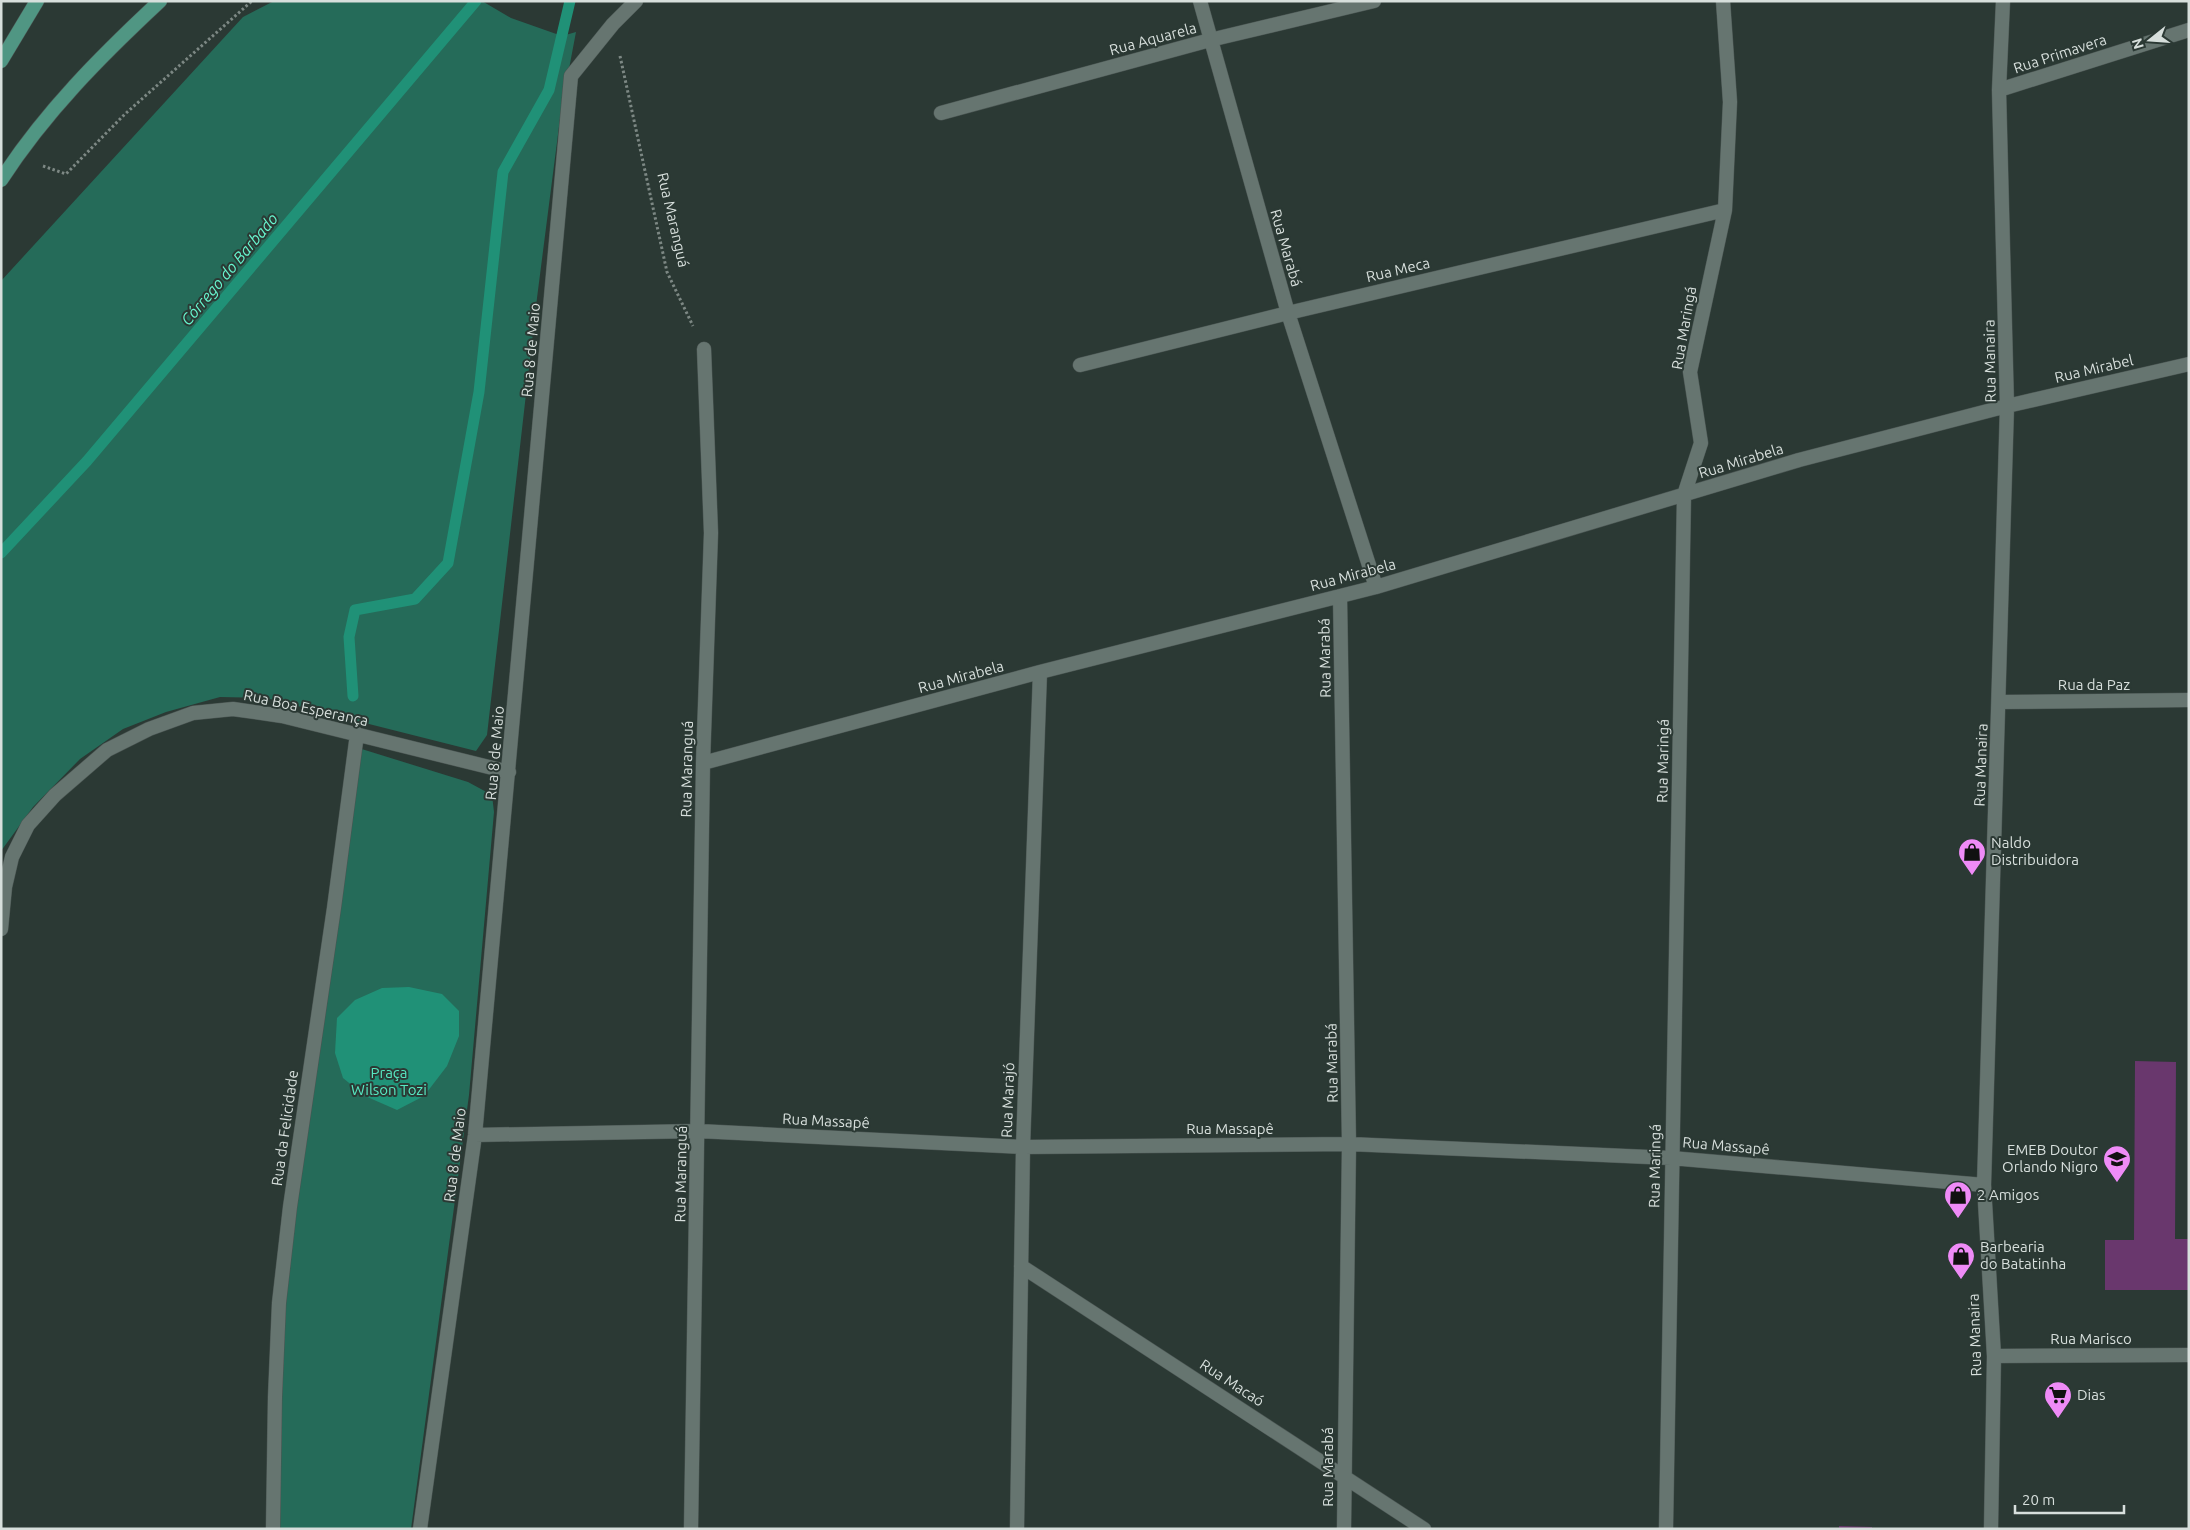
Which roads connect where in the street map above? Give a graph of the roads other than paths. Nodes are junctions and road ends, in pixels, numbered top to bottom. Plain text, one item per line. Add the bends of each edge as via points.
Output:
1 (37, 1) edge
2 (160, 1) edge
3 (636, 1) edge
4 (1200, 1) edge
5 (1374, 1) edge
6 (1723, 1) edge
7 (2003, 1) edge
8 (2189, 30) edge
9 (1210, 40) junction
10 (1, 61) edge
11 (1999, 90) junction
12 (941, 113) dead end
13 (1, 180) edge
14 (1725, 210) junction
15 (1288, 313) junction
16 (704, 349) road end
17 (2189, 364) edge
18 (1080, 365) dead end
19 (2007, 406) junction
20 (1684, 496) junction
21 (1376, 587) junction
22 (1340, 596) junction
23 (1040, 672) junction
24 (2189, 700) edge
25 (1999, 702) junction
26 (356, 734) junction
27 (703, 763) junction
28 (509, 772) junction
29 (1, 930) edge
30 (698, 1131) junction
31 (475, 1135) junction
32 (1349, 1144) junction
33 (1023, 1147) junction
34 (1671, 1158) junction
35 (1984, 1185) junction
36 (1021, 1266) junction
37 (2189, 1355) edge
38 (1994, 1356) junction
39 (1344, 1476) junction
40 (273, 1529) edge
41 (420, 1529) edge
42 (692, 1529) edge
43 (1017, 1529) edge
44 (1344, 1529) edge
45 (1424, 1529) edge
46 (1666, 1529) edge
47 (1991, 1529) edge

1 - 10 main road
2 - 13 main road via 80,79
3 - 28 street, Rua 8 de Maio via 613,24 572,76
4 - 9 street, Rua Marabá
5 - 9 street, Rua Aquarela
6 - 14 street, Rua Maringá via 1730,102
7 - 11 street, Rua Manaira
8 - 11 street, Rua Primavera
9 - 12 street, Rua Aquarela
9 - 15 street, Rua Marabá
11 - 19 street, Rua Manaira
14 - 15 street, Rua Meca
14 - 20 street, Rua Maringá via 1690,372 1701,443
15 - 18 street, Rua Meca
15 - 21 street, Rua Marabá
16 - 27 street, Rua Maranguá via 711,533
17 - 19 street, Rua Mirabel
19 - 20 street, Rua Mirabela via 1799,460
19 - 25 street, Rua Manaira
20 - 21 street, Rua Mirabela
20 - 34 street, Rua Maringá
21 - 22 street, Rua Mirabela
22 - 23 street, Rua Mirabela
22 - 32 street, Rua Marabá
23 - 27 street, Rua Mirabela
23 - 33 street, Rua Marajó
24 - 25 street, Rua da Paz
25 - 35 street, Rua Manaira
26 - 28 street, Rua Boa Esperança
26 - 29 street, Rua Boa Esperança via 282,716 233,709 193,714 149,729 107,750 28,825 12,857
26 - 40 street, Rua da Felicidade via 280,1293
27 - 30 street, Rua Maranguá
28 - 31 street, Rua 8 de Maio
30 - 31 street, Rua Massapê
30 - 33 street, Rua Massapê
30 - 42 street, Rua Maranguá
31 - 41 street, Rua 8 de Maio
32 - 33 street, Rua Massapê
32 - 34 street, Rua Massapê
32 - 39 street, Rua Marabá
33 - 36 street, Rua Marajó
34 - 35 street, Rua Massapê
34 - 46 street, Rua Maringá
35 - 38 street, Rua Manaira
36 - 39 street, Rua Macaó
36 - 43 street, Rua Marajó
37 - 38 street, Rua Marisco
38 - 47 street, Rua Manaira
39 - 44 street, Rua Marabá
39 - 45 street, Rua Macaó

